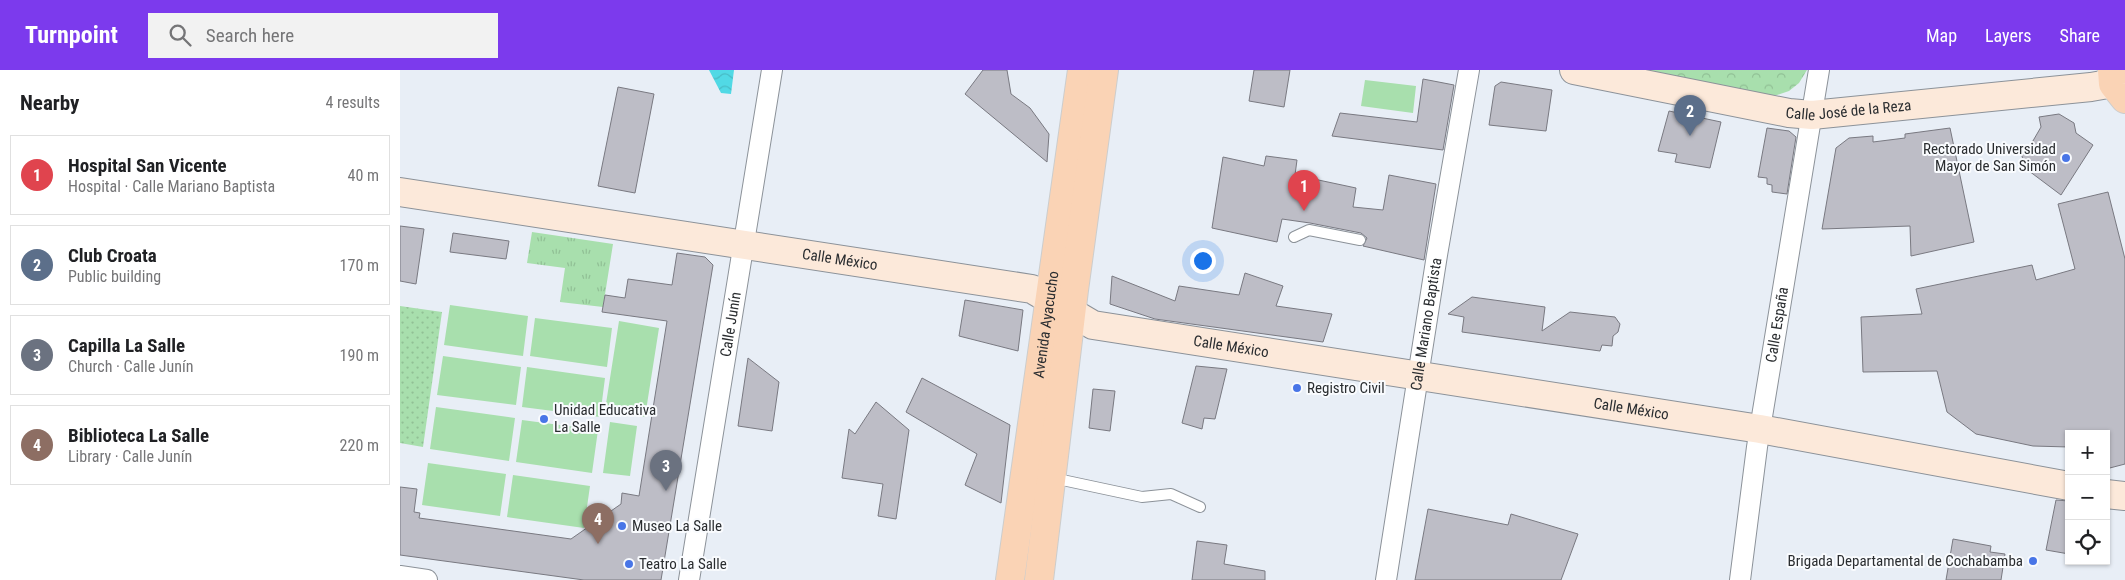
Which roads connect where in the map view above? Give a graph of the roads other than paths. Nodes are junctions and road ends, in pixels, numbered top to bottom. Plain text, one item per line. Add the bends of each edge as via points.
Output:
1 (772, 70) edge
2 (1082, 70) edge
3 (1104, 70) edge
4 (1469, 70) edge
5 (1574, 70) edge
6 (1819, 70) edge
7 (2119, 83) edge
8 (1812, 115) junction
9 (400, 192) edge
10 (1294, 237) dead end
11 (1360, 240) dead end
12 (745, 245) junction
13 (1061, 307) junction
14 (1418, 374) junction
15 (1760, 429) junction
16 (1052, 478) junction
17 (2065, 485) edge
18 (2110, 494) edge
19 (2125, 496) edge
20 (1200, 507) dead end
21 (400, 576) edge
22 (427, 580) edge
23 (689, 580) edge
24 (1010, 580) edge
25 (1039, 580) edge
26 (1386, 580) edge
27 (1740, 580) edge

1 - 12 street, Calle Junín
2 - 13 main road, Avenida Ayacucho
3 - 13 main road, Avenida Ayacucho
4 - 14 street, Calle Mariano Baptista via 1431,254
5 - 8 main road, Calle José de la Reza
6 - 8 street, Calle España
7 - 8 main road, Calle José de la Reza
8 - 15 street, Calle España
9 - 12 main road, Calle México
10 - 11 lane via 1310,230
12 - 13 main road, Calle México via 1032,289
12 - 23 street, Calle Junín
13 - 14 main road, Calle México via 1093,325
13 - 16 main road, Avenida Ayacucho
13 - 24 main road, Avenida Ayacucho
14 - 15 main road, Calle México
14 - 26 street, Calle Mariano Baptista
15 - 17 main road, Calle México
15 - 27 street, Calle España
16 - 20 lane via 1142,497 1172,494
16 - 25 main road, Avenida Ayacucho
18 - 19 main road
21 - 22 street

